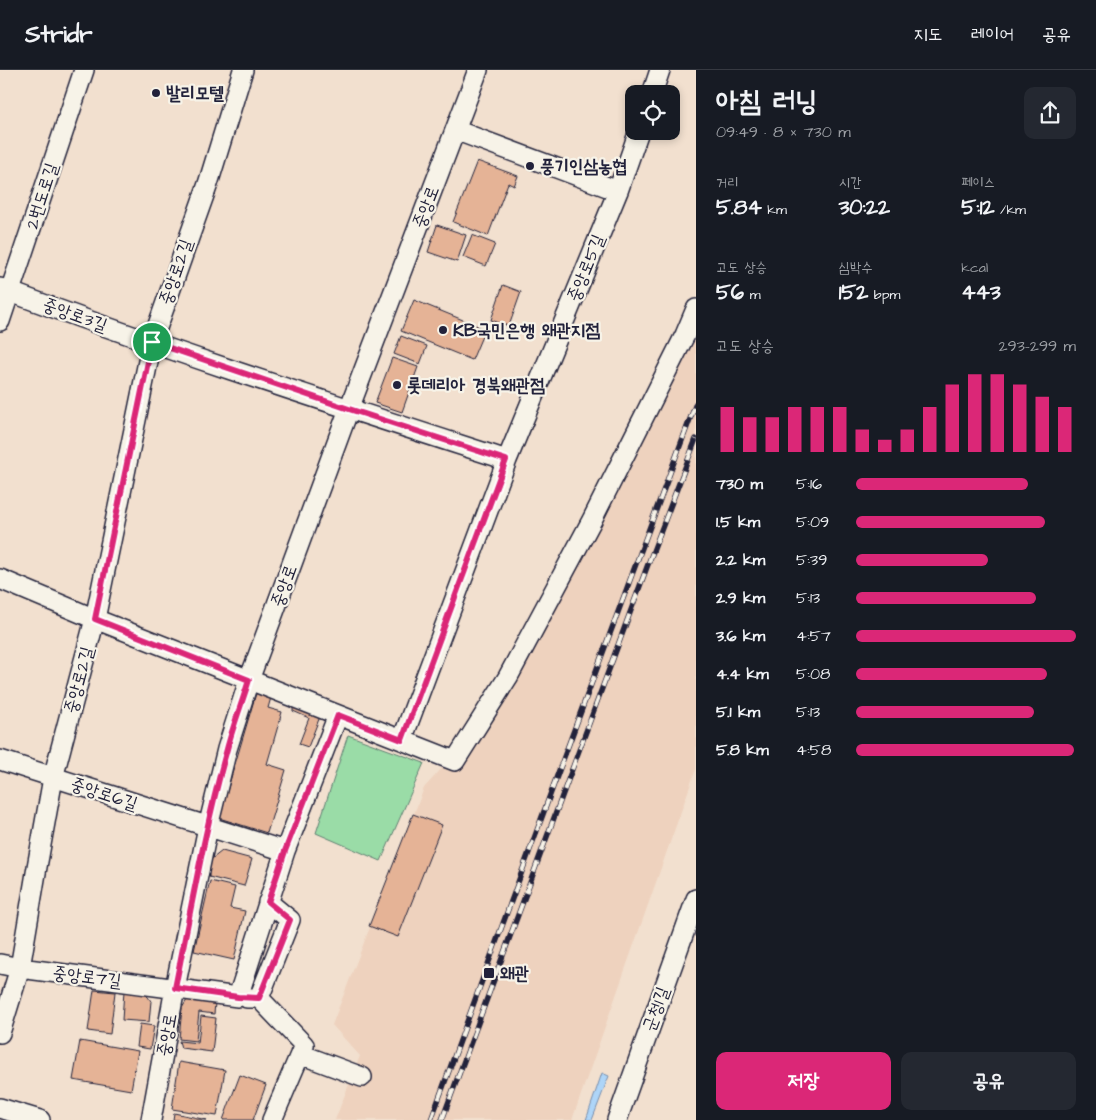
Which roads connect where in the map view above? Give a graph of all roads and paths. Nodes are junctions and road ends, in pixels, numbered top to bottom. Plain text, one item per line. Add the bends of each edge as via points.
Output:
1 (84, 70) edge
2 (243, 70) edge
3 (478, 70) edge
4 (660, 70) edge
5 (655, 85) edge
6 (455, 130) junction
7 (636, 140) edge
8 (618, 191) junction
9 (5, 290) edge
10 (696, 309) edge
11 (0, 321) edge
12 (152, 342) junction
13 (349, 409) junction
14 (506, 460) junction
15 (0, 579) edge
16 (95, 619) junction
17 (249, 680) junction
18 (338, 715) junction
19 (402, 740) junction
20 (0, 760) edge
21 (53, 778) junction
22 (208, 827) junction
23 (285, 851) junction
24 (696, 898) edge
25 (268, 902) junction
26 (0, 964) edge
27 (20, 968) junction
28 (175, 988) junction
29 (238, 997) junction
30 (259, 998) junction
31 (0, 1034) edge
32 (300, 1054) junction
33 (362, 1077) dead end
34 (0, 1108) edge
35 (40, 1120) edge
36 (151, 1120) edge
37 (272, 1120) edge
38 (617, 1120) edge

1 - 9 street, 2번도로길
2 - 12 street, 중앙로2길 via 208,184
3 - 6 street, 중앙로
4 - 5 street
6 - 8 street
6 - 13 street, 중앙로
7 - 8 street, 중앙로5길
8 - 14 street, 중앙로5길
9 - 11 street, 2번도로길
9 - 12 street, 중앙로3길
10 - 19 street via 592,520 508,677 455,761
12 - 13 street, 중앙로3길
12 - 16 street, 중앙로2길
13 - 14 street
13 - 17 street, 중앙로
14 - 19 street, 중앙로5길
15 - 16 street
16 - 17 street
16 - 21 street, 중앙로2길
17 - 18 street
17 - 22 street, 중앙로 via 227,749
18 - 19 street
18 - 23 street
20 - 21 street, 중앙로6길
21 - 22 street, 중앙로6길
21 - 27 street, 중앙로2길
22 - 23 street, 중앙로6길
22 - 28 street, 중앙로
23 - 25 street
24 - 38 street, 군청1길
25 - 29 street
25 - 30 street via 290,920
26 - 27 street, 중앙로7길
27 - 28 street, 중앙로7길
27 - 31 street, 중앙로2길
28 - 29 street, 중앙로7길
28 - 36 street, 중앙로
29 - 30 street, 중앙로7길
30 - 32 street via 304,1045
32 - 33 street
32 - 37 street
34 - 35 street

